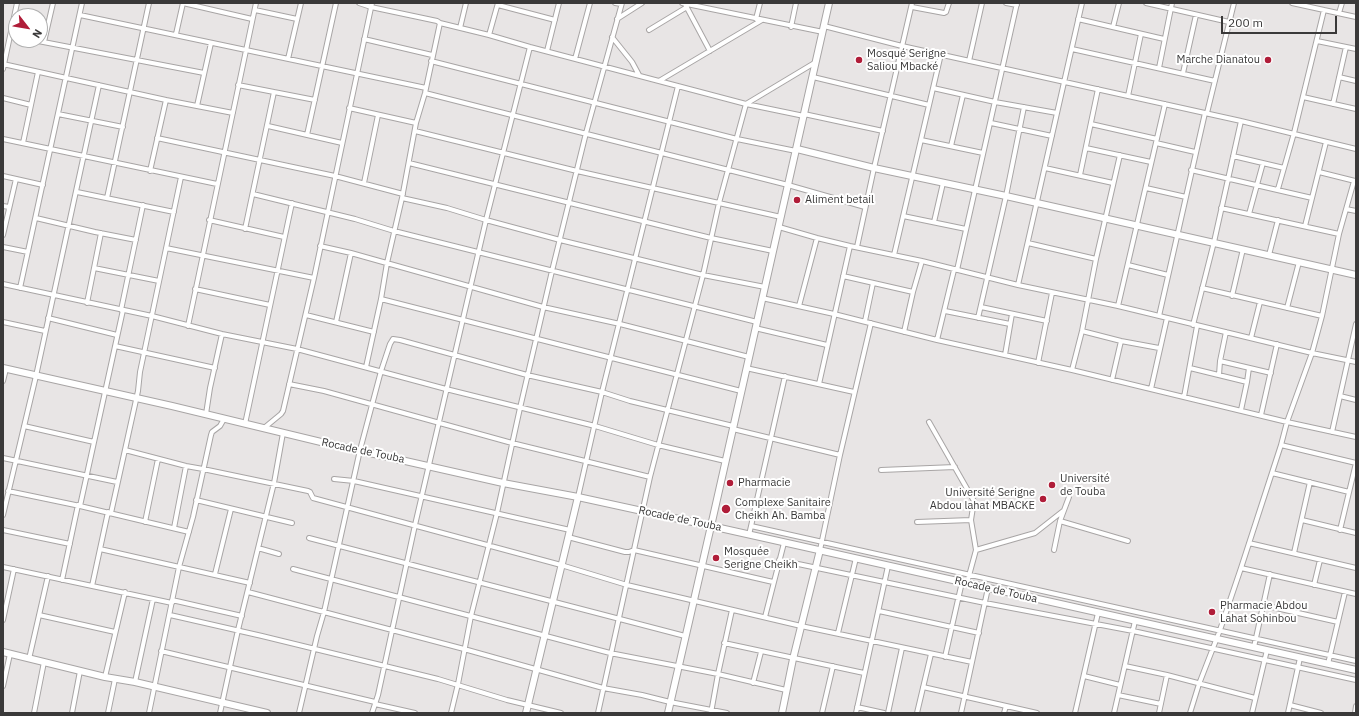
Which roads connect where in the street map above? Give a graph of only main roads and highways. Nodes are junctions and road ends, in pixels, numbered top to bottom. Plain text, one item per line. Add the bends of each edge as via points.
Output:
1 (829, 3) edge
2 (796, 150) junction
3 (1356, 275) edge
4 (5, 369) edge
5 (578, 497) junction
6 (711, 526) junction
7 (820, 550) junction
8 (3, 652) edge
9 (1356, 670) edge
10 (267, 713) edge
11 (526, 713) edge
12 (668, 713) edge
13 (782, 713) edge

1 - 2 main road
2 - 3 main road
2 - 6 main road
4 - 5 main road, Rocade de Touba via 503,483
5 - 6 main road, Rocade de Touba
5 - 11 main road
6 - 7 main road, Rocade de Touba
6 - 12 main road
7 - 9 main road, Rocade de Touba
7 - 13 main road
8 - 10 main road

